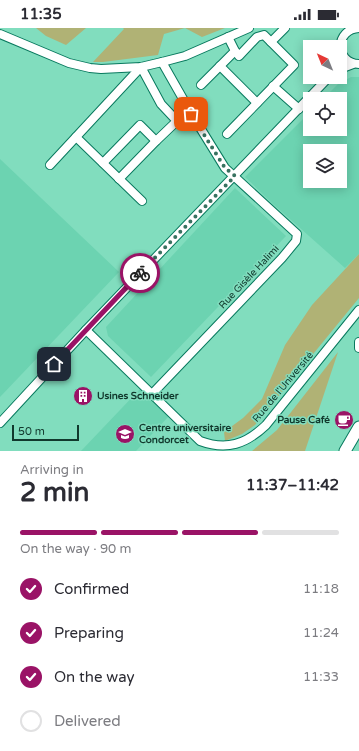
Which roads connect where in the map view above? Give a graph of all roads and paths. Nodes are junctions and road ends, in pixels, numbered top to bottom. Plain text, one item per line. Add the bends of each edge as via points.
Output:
1 (248, 28) edge
2 (285, 28) edge
3 (359, 28) edge
4 (0, 34) edge
5 (228, 37) junction
6 (341, 40) edge
7 (271, 42) junction
8 (234, 51) junction
9 (162, 62) junction
10 (220, 66) junction
11 (141, 67) junction
12 (322, 84) edge
13 (201, 85) dead end
14 (273, 86) junction
15 (257, 102) junction
16 (299, 109) junction
17 (191, 114) junction
18 (177, 121) junction
19 (227, 134) dead end
20 (76, 137) junction
21 (156, 141) junction
22 (104, 163) junction
23 (50, 165) dead end
24 (235, 176) junction
25 (120, 179) junction
26 (142, 201) dead end
27 (359, 310) edge
28 (86, 330) junction
29 (359, 342) edge
30 (359, 348) edge
31 (152, 394) junction
32 (0, 422) edge
33 (359, 427) edge
34 (345, 451) edge

1 - 5 street
2 - 7 street
3 - 6 street via 346,33
4 - 11 street via 69,63 90,68
5 - 8 street
5 - 9 street via 185,56
7 - 8 street via 264,36 257,37 239,56
7 - 14 street via 294,65
8 - 10 street
9 - 11 street
9 - 17 street, Rue Gisèle Halimi
10 - 13 street
10 - 15 street
11 - 18 street via 161,104
11 - 20 street
12 - 16 street
14 - 15 street
14 - 16 street
15 - 19 street
16 - 24 street
17 - 18 street
17 - 24 street, Rue Gisèle Halimi via 225,168
18 - 21 street
20 - 22 street
20 - 23 street
21 - 22 street via 140,125
21 - 25 street
22 - 25 street
24 - 28 street
24 - 31 street, Rue Gisèle Halimi via 297,234 296,240 282,258
25 - 26 street
27 - 31 street, Rue de l'Université via 266,425 254,437 239,445 219,448 200,441
28 - 31 street, Rue de l'Université
28 - 32 street
29 - 30 street
33 - 34 main road

